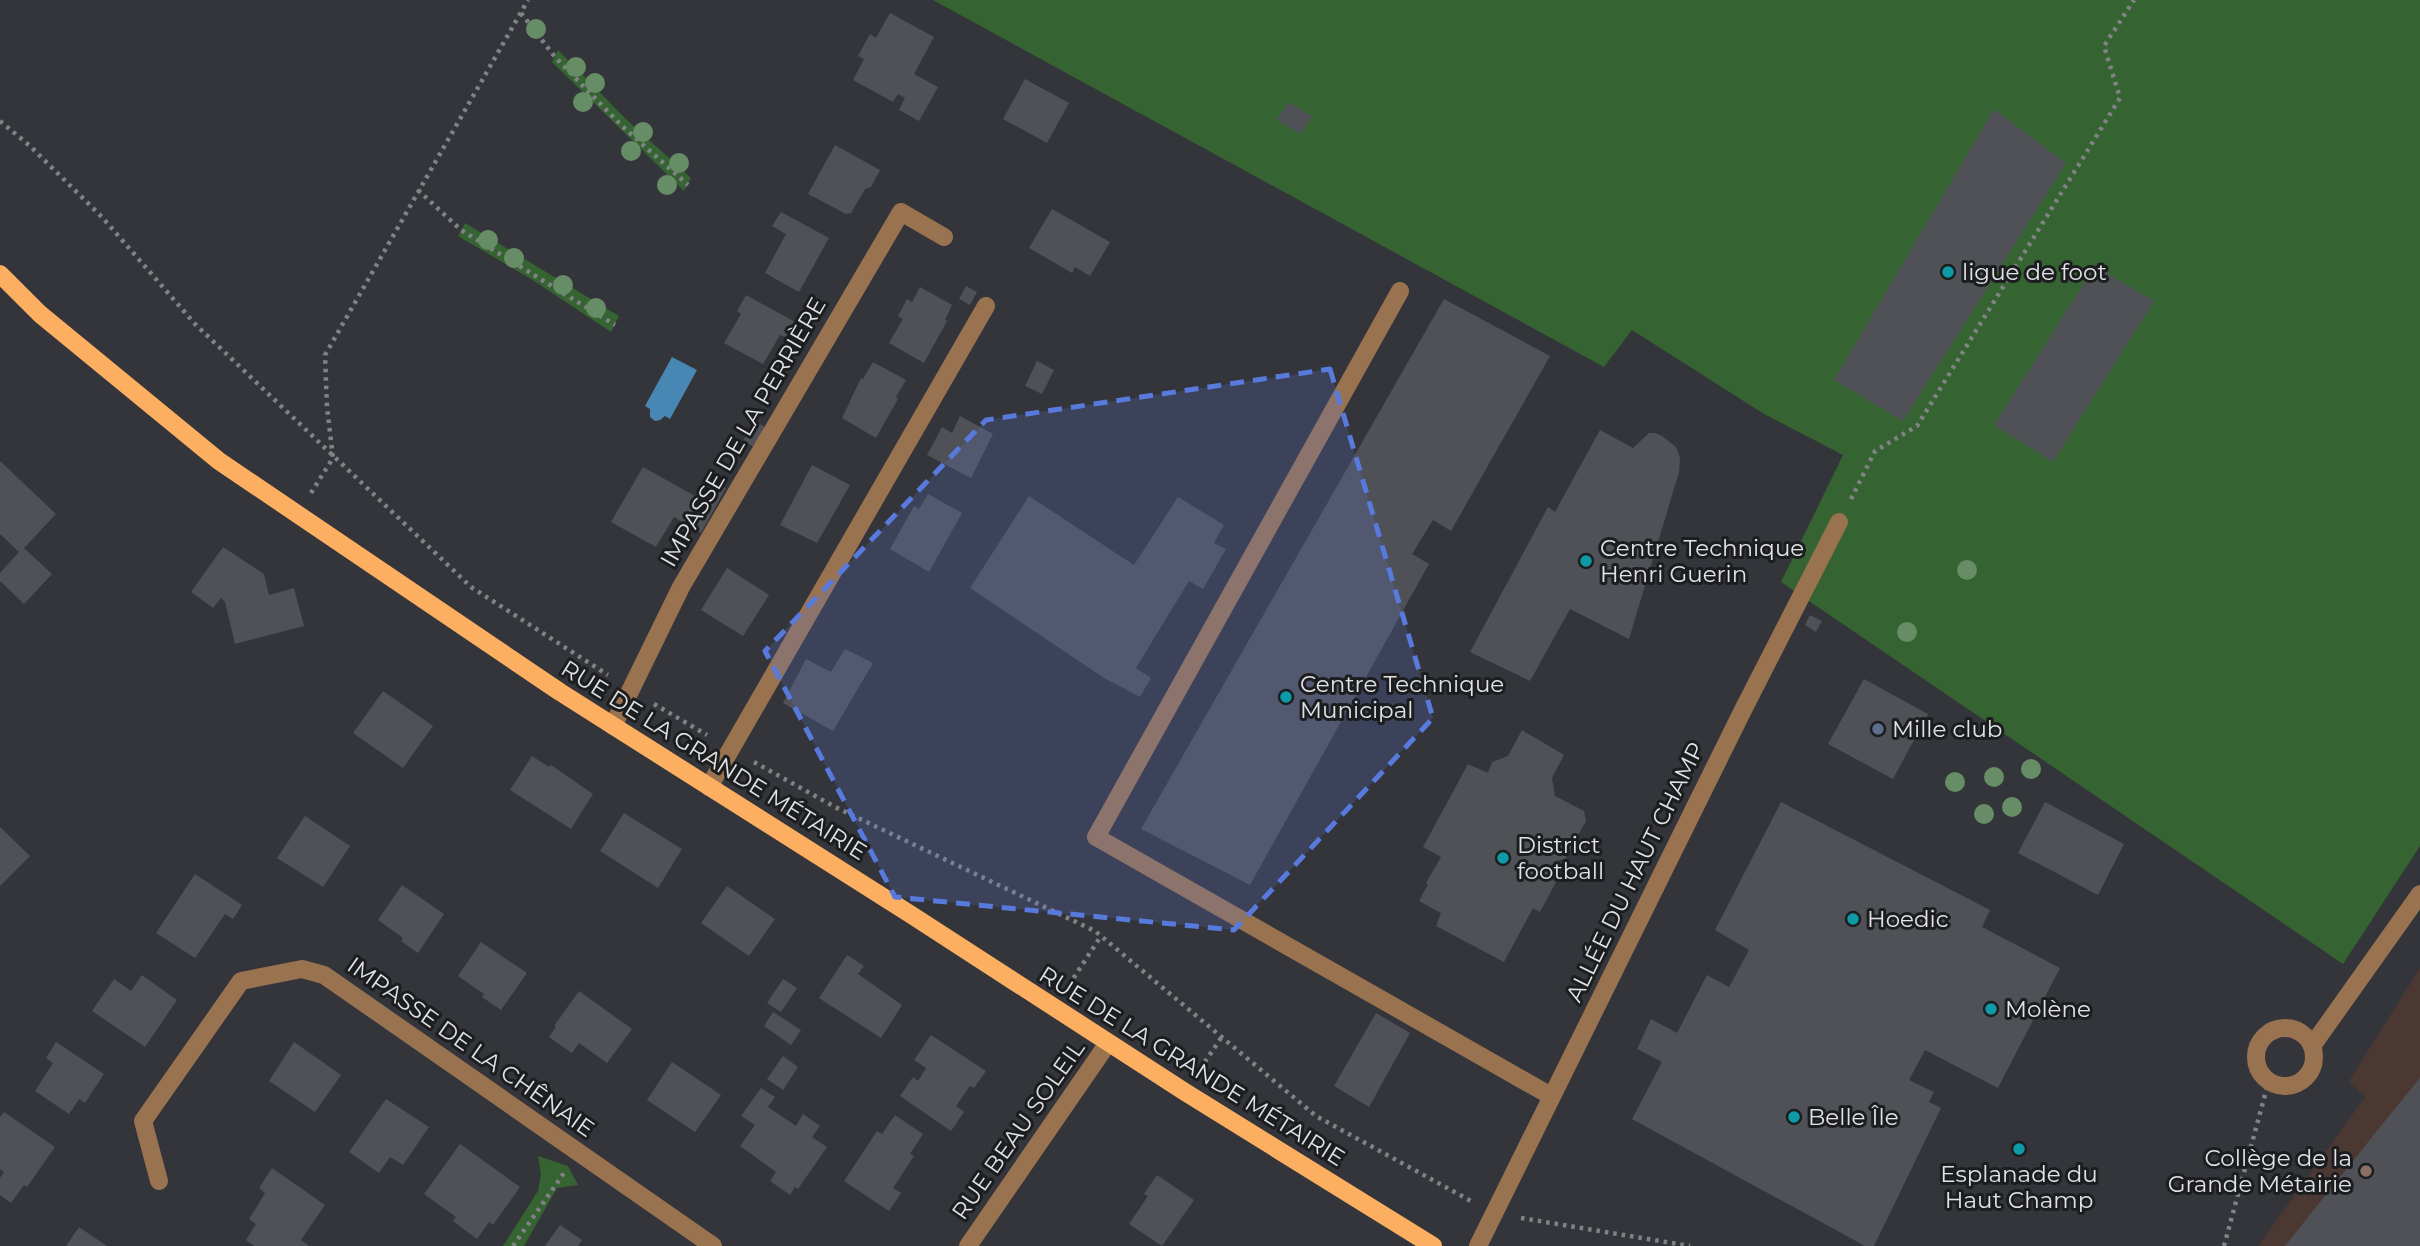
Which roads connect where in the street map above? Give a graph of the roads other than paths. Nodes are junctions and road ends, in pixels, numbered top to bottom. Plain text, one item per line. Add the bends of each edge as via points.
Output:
1 (944, 237) dead end
2 (0, 274) edge
3 (1400, 291) dead end
4 (986, 306) dead end
5 (1839, 522) road end
6 (613, 726) junction
7 (709, 787) junction
8 (2420, 894) edge
9 (1108, 1043) junction
10 (2312, 1046) junction
11 (1551, 1096) junction
12 (159, 1181) dead end
13 (1425, 1244) edge
14 (713, 1246) edge
15 (968, 1246) edge
16 (1478, 1246) edge

1 - 6 street, IMPASSE DE LA PERRIÈRE via 901,212 681,587
2 - 6 main road, RUE DE LA GRANDE MÉTAIRIE via 40,314 219,461
3 - 11 street via 1096,837
4 - 7 street
5 - 11 street, ALLÉE DU HAUT CHAMP
6 - 7 main road, RUE DE LA GRANDE MÉTAIRIE
7 - 9 main road, RUE DE LA GRANDE MÉTAIRIE
8 - 10 street
9 - 13 main road, RUE DE LA GRANDE MÉTAIRIE
9 - 15 street, RUE BEAU SOLEIL
10 - 10 street via 2311,1070 2287,1086 2269,1080 2257,1065 2259,1045 2271,1031 2289,1028 2305,1036
11 - 16 street, ALLÉE DU HAUT CHAMP
12 - 14 street, IMPASSE DE LA CHÊNAIE via 144,1121 241,982 302,969 324,975

